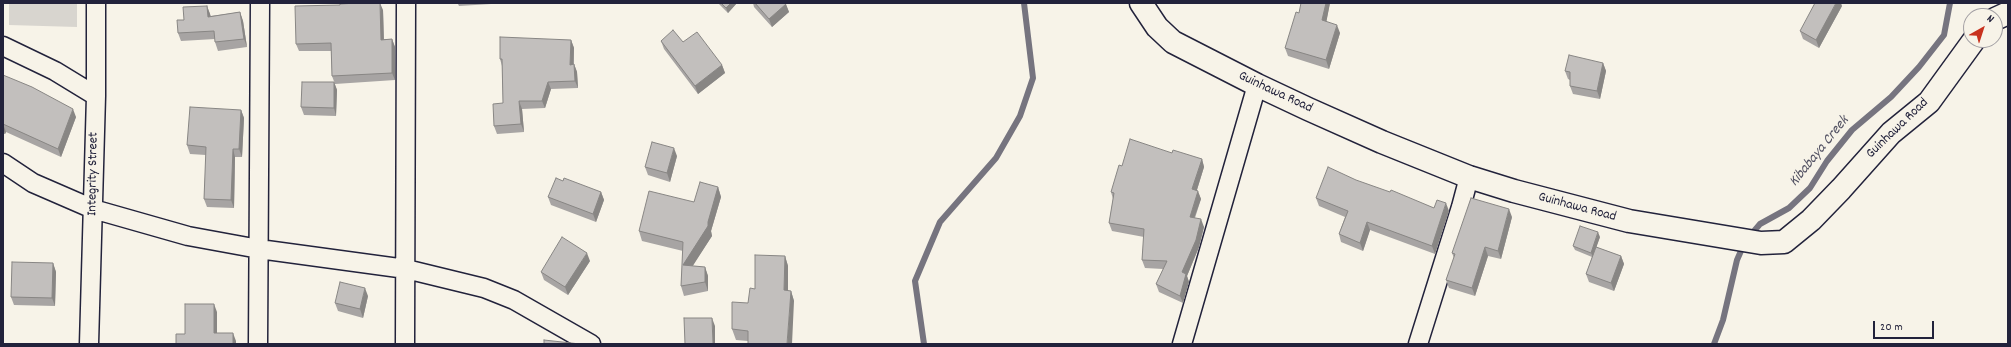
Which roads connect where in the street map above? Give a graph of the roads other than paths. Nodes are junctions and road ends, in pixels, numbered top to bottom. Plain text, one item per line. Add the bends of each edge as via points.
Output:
1 (96, 3) edge
2 (260, 3) edge
3 (406, 3) edge
4 (1141, 3) edge
5 (3, 46) edge
6 (1968, 48) edge
7 (1257, 85) junction
8 (96, 96) junction
9 (3, 163) edge
10 (1469, 177) junction
11 (93, 209) junction
12 (259, 249) junction
13 (406, 269) junction
14 (89, 344) edge
15 (258, 344) edge
16 (405, 344) edge
17 (592, 344) edge
18 (1182, 344) edge
19 (1418, 344) edge

1 - 8 street, Integrity Street
2 - 12 street
3 - 13 street
4 - 7 street, Guinhawa Road via 1157,27 1173,42
5 - 8 street via 55,71
6 - 10 street, Guinhawa Road via 1928,102 1891,133 1811,220 1784,242 1761,243 1725,239 1629,221
7 - 10 street, Guinhawa Road via 1382,142
7 - 18 street
8 - 11 street, Integrity Street
9 - 11 street via 34,183
10 - 19 street
11 - 12 street via 188,236
11 - 14 street, Integrity Street
12 - 13 street
12 - 15 street
13 - 16 street
13 - 17 street via 498,293

